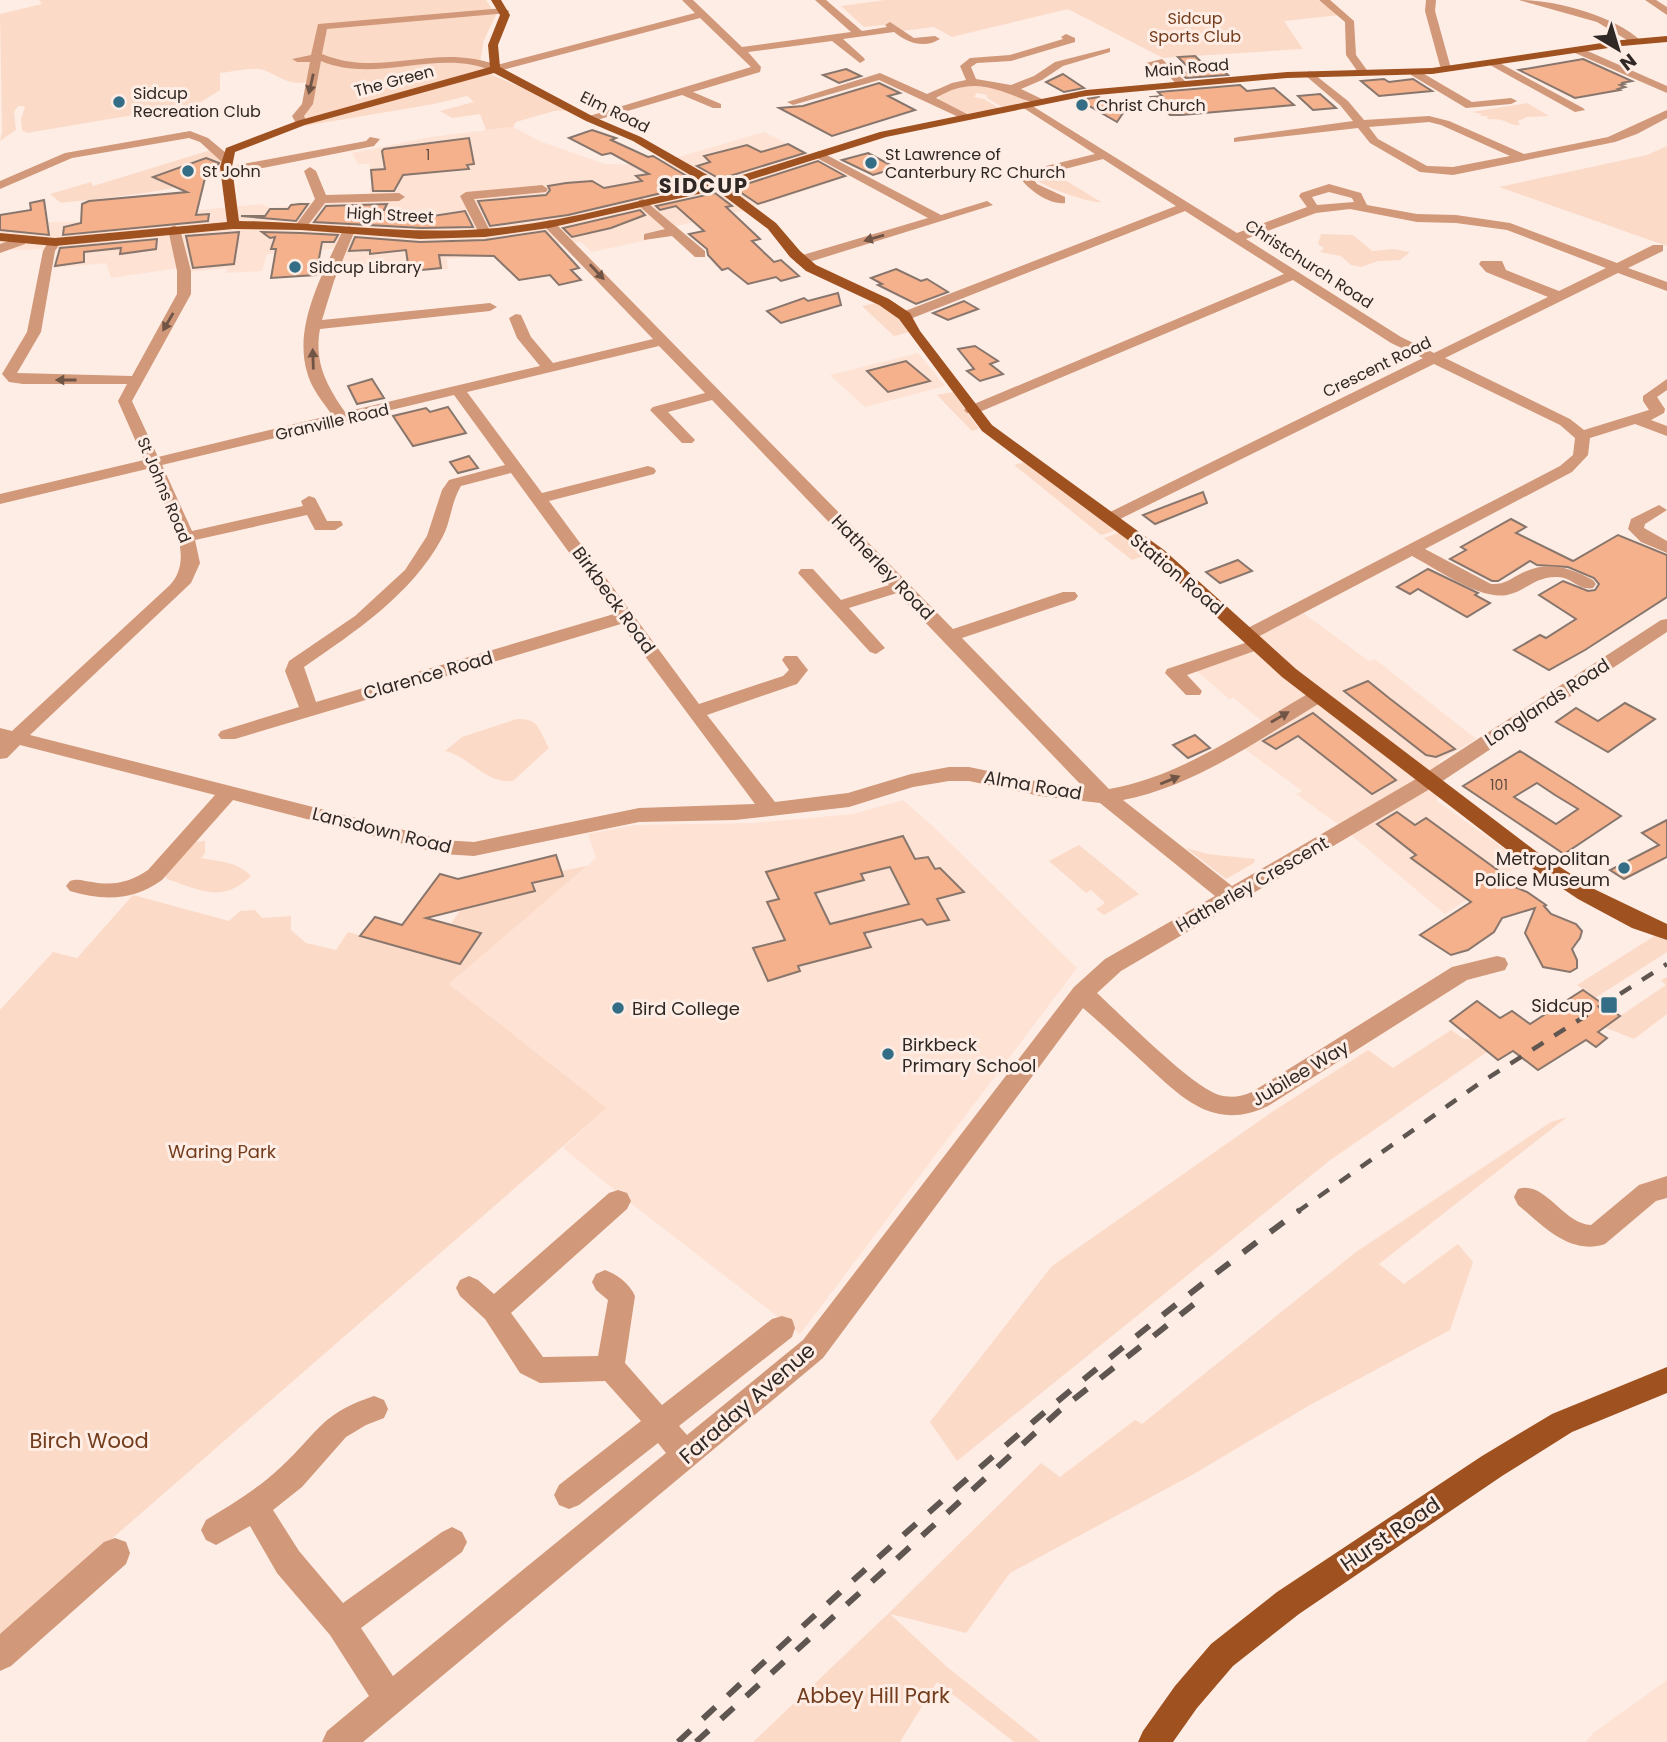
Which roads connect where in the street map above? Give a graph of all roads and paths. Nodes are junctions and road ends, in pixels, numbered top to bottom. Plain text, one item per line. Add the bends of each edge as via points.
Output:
1 (496, 0) edge
2 (687, 0) edge
3 (820, 0) edge
4 (1324, 0) edge
5 (1431, 0) edge
6 (1524, 0) edge
7 (1544, 2) edge
8 (1652, 2) edge
9 (1667, 3) edge
10 (504, 10) junction
11 (1667, 12) edge
12 (702, 14) junction
13 (860, 34) junction
14 (1066, 37) dead end
15 (835, 38) junction
16 (935, 39) dead end
17 (1667, 39) edge
18 (1636, 41) junction
19 (740, 50) junction
20 (1106, 50) dead end
21 (1579, 51) junction
22 (318, 56) junction
23 (297, 59) dead end
24 (860, 60) dead end
25 (1151, 63) dead end
26 (1494, 63) junction
27 (493, 67) junction
28 (1449, 69) junction
29 (1364, 73) junction
30 (1415, 73) junction
31 (1310, 74) junction
32 (924, 82) dead end
33 (972, 82) junction
34 (1667, 82) edge
35 (1653, 83) junction
36 (1182, 84) junction
37 (904, 88) junction
38 (1014, 88) junction
39 (1667, 90) edge
40 (683, 92) junction
41 (928, 98) junction
42 (1511, 101) dead end
43 (793, 102) dead end
44 (1040, 102) junction
45 (1026, 105) junction
46 (717, 106) dead end
47 (1579, 110) dead end
48 (1667, 113) edge
49 (302, 117) junction
50 (965, 117) junction
51 (590, 119) junction
52 (1359, 124) junction
53 (374, 139) dead end
54 (1238, 140) dead end
55 (820, 155) junction
56 (1104, 155) junction
57 (1524, 158) junction
58 (228, 166) junction
59 (310, 171) dead end
60 (0, 185) edge
61 (719, 186) junction
62 (542, 189) dead end
63 (400, 197) dead end
64 (321, 199) junction
65 (1061, 200) dead end
66 (643, 203) junction
67 (987, 205) dead end
68 (1184, 206) junction
69 (1362, 207) junction
70 (1314, 209) junction
71 (939, 219) junction
72 (549, 224) junction
73 (233, 225) junction
74 (301, 226) junction
75 (669, 227) junction
76 (174, 229) junction
77 (349, 230) junction
78 (646, 232) dead end
79 (485, 233) junction
80 (0, 237) edge
81 (1236, 237) junction
82 (20, 241) junction
83 (55, 242) junction
84 (0, 248) edge
85 (1658, 248) dead end
86 (700, 254) dead end
87 (801, 260) junction
88 (1620, 268) junction
89 (1500, 272) dead end
90 (1294, 275) junction
91 (1667, 286) edge
92 (1561, 297) junction
93 (490, 307) dead end
94 (905, 316) junction
95 (516, 318) dead end
96 (314, 325) junction
97 (663, 341) junction
98 (1432, 360) junction
99 (550, 368) junction
100 (135, 380) junction
101 (1667, 383) edge
102 (459, 391) junction
103 (715, 395) junction
104 (646, 398) dead end
105 (658, 410) junction
106 (972, 410) junction
107 (342, 419) junction
108 (1638, 420) junction
109 (1667, 431) edge
110 (1582, 436) junction
111 (687, 440) dead end
112 (154, 464) junction
113 (515, 467) junction
114 (648, 471) dead end
115 (0, 499) edge
116 (539, 499) junction
117 (1659, 510) dead end
118 (1110, 518) junction
119 (335, 525) dead end
120 (186, 537) junction
121 (1667, 548) edge
122 (1412, 549) junction
123 (807, 573) dead end
124 (1587, 584) dead end
125 (903, 586) junction
126 (1069, 596) dead end
127 (839, 606) junction
128 (627, 616) junction
129 (1667, 624) edge
130 (950, 636) junction
131 (1649, 636) junction
132 (1252, 639) junction
133 (1667, 646) edge
134 (876, 648) dead end
135 (791, 660) dead end
136 (1193, 691) dead end
137 (1318, 696) junction
138 (310, 710) junction
139 (695, 712) junction
140 (229, 735) dead end
141 (8, 736) edge
142 (0, 753) edge
143 (1428, 781) junction
144 (229, 792) junction
145 (1105, 797) junction
146 (770, 809) junction
147 (77, 886) dead end
148 (1230, 896) junction
149 (1667, 932) edge
150 (1497, 964) dead end
151 (1082, 993) junction
152 (1667, 1187) edge
153 (1527, 1197) dead end
154 (618, 1201) dead end
155 (605, 1282) dead end
156 (470, 1288) dead end
157 (494, 1311) junction
158 (782, 1328) dead end
159 (610, 1368) junction
160 (1667, 1380) edge
161 (374, 1409) dead end
162 (660, 1424) junction
163 (686, 1456) junction
164 (569, 1495) dead end
165 (254, 1506) junction
166 (216, 1531) dead end
167 (452, 1542) dead end
168 (115, 1553) dead end
169 (341, 1623) junction
170 (0, 1655) edge
171 (389, 1699) junction
172 (338, 1742) edge
173 (1154, 1742) edge

1 - 10 main road
2 - 12 street
3 - 13 street
4 - 29 street via 1352,26 1351,55
5 - 28 street
6 - 7 street
7 - 18 street via 1601,20
8 - 9 street
8 - 11 street
10 - 22 street via 322,26
10 - 27 main road via 493,45
12 - 19 street
12 - 27 street
13 - 15 street
13 - 16 street via 893,27 912,41
14 - 33 street via 1071,40 1011,58 974,60 965,66
15 - 19 street
15 - 24 street
17 - 18 main road, Main Road
18 - 21 main road, Main Road
19 - 40 street via 756,70
20 - 38 street via 1059,64
21 - 26 main road, Main Road
21 - 35 street
22 - 23 street
22 - 27 street via 350,66 450,57
22 -> 49 street
25 - 36 street via 1162,62
26 - 28 main road, Main Road
26 - 47 street
27 - 49 main road, The Green
27 - 51 main road, Elm Road
28 - 30 main road, Main Road
29 - 30 main road, Main Road
29 - 31 main road, Main Road
30 - 42 street via 1470,106
31 - 36 main road, Main Road
31 - 52 street via 1344,103
32 - 37 street
33 - 38 street
33 - 41 street via 948,87
34 - 35 street
35 - 39 street
36 - 44 main road, Main Road via 1090,92
37 - 41 street
37 - 43 street via 880,76
38 - 44 street
40 - 46 street
40 - 51 street
41 - 50 street
44 - 45 main road, Main Road
45 - 50 main road, Main Road
45 - 56 street, Christchurch Road
48 - 57 street via 1620,137
49 - 58 main road, The Green via 246,143
50 - 55 main road, Main Road via 876,136
51 - 61 main road, Elm Road via 638,139
52 - 54 street
52 - 57 street via 1440,121
52 - 57 street via 1380,145 1432,171
53 - 58 street via 372,144 354,149
55 - 61 main road, Main Road
55 - 71 street
56 - 65 street via 1027,179 1033,187
56 - 68 street, Christchurch Road
58 - 60 street via 204,140 190,134 69,156
58 - 73 main road
59 - 64 street
61 - 66 main road, High Street
61 - 87 main road, Station Road via 772,226
62 - 79 street via 466,196
63 - 64 street
64 - 74 street
66 - 72 main road, High Street
66 - 75 street
67 - 71 street
68 - 81 street, Christchurch Road
68 - 94 street
69 - 70 street
69 - 70 street via 1357,196 1329,188 1307,194
69 - 88 street via 1417,218 1500,225
70 - 81 street
71 -> 87 street
72 - 79 main road, High Street
72 -> 97 street, Hatherley Road
73 - 74 main road, High Street
73 - 76 main road, High Street
74 - 77 main road, High Street
75 - 78 street
75 - 86 street
76 - 83 main road, High Street
76 -> 100 street, St Johns Road via 184,293
77 - 79 main road, High Street
77 - 96 street
80 - 82 main road, High Street
81 - 90 street, Christchurch Road
82 - 83 main road, High Street
82 - 84 street
100 -> 83 street via 23,380 9,374 34,332 49,251
85 - 88 street, Crescent Road
87 - 94 main road, Station Road
88 - 91 street
88 - 92 street, Crescent Road
89 - 92 street
90 - 98 street, Christchurch Road
90 - 106 street
92 - 98 street, Crescent Road
93 - 96 street
94 - 106 main road, Station Road
95 - 99 street via 524,338
107 -> 96 street via 313,369
97 - 99 street, Granville Road
97 - 103 street, Hatherley Road
98 - 110 street, Christchurch Road via 1565,422
98 - 118 street, Crescent Road
99 - 102 street, Granville Road
100 - 112 street, St Johns Road via 126,405
101 - 108 street via 1650,396 1656,413
102 - 107 street, Granville Road
102 - 113 street, Birkbeck Road
103 - 105 street
103 - 125 street, Hatherley Road
104 - 105 street
105 - 111 street
106 - 118 main road, Station Road via 987,428
107 - 112 street, Granville Road
108 - 109 street
108 - 110 street
110 - 122 street via 1577,462
112 - 115 street, Granville Road
112 - 120 street, St Johns Road
113 - 116 street, Birkbeck Road
113 - 138 street via 455,483 435,537 411,573 361,621 295,665
114 - 116 street
116 - 128 street, Birkbeck Road
117 - 121 street via 1637,522 1636,529
118 - 132 main road, Station Road via 1171,565
119 - 120 street via 321,526 310,505
120 - 141 street, St Johns Road via 191,563 185,579
122 - 124 street via 1487,589 1505,590 1531,575 1563,571
122 - 132 street
123 - 127 street
125 - 127 street
125 - 130 street, Hatherley Road
126 - 130 street
127 - 134 street
128 - 138 street, Clarence Road
128 - 139 street, Birkbeck Road
129 - 131 street, Longlands Road
130 - 145 street, Hatherley Road
131 - 133 street
131 - 143 street, Longlands Road
132 - 136 street via 1174,673
132 - 137 main road, Station Road
135 - 139 street via 799,670 790,680
137 - 143 main road, Station Road
145 -> 137 street, Alma Road via 1178,777
138 - 140 street, Clarence Road
139 - 146 street, Birkbeck Road
141 - 142 street, St Johns Road
141 - 144 street, Lansdown Road
143 - 148 street, Hatherley Crescent
143 - 149 main road, Station Road via 1586,894
144 - 146 street, Lansdown Road via 459,849 639,815
144 - 147 street via 144,884 99,893
145 - 146 street, Alma Road via 949,774 860,798
145 - 148 street, Hatherley Road
148 - 151 street, Hatherley Crescent via 1113,965
150 - 151 street, Jubilee Way via 1460,973 1250,1105 1234,1107 1203,1099 1190,1090
151 - 163 street, Faraday Avenue via 813,1349
152 - 153 street via 1648,1193 1596,1236 1585,1238
154 - 157 street
155 - 159 street via 622,1296
156 - 157 street
157 - 159 street via 530,1364 540,1370
158 - 162 street
159 - 162 street
160 - 173 main road, Hurst Road via 1562,1423 1288,1603 1216,1662
161 - 165 street via 355,1414 334,1428 290,1478
162 - 163 street
162 - 164 street
163 - 171 street, Faraday Avenue
165 - 166 street
165 - 169 street via 288,1562
167 - 169 street
168 - 170 street
169 - 171 street
171 - 172 street, Faraday Avenue

